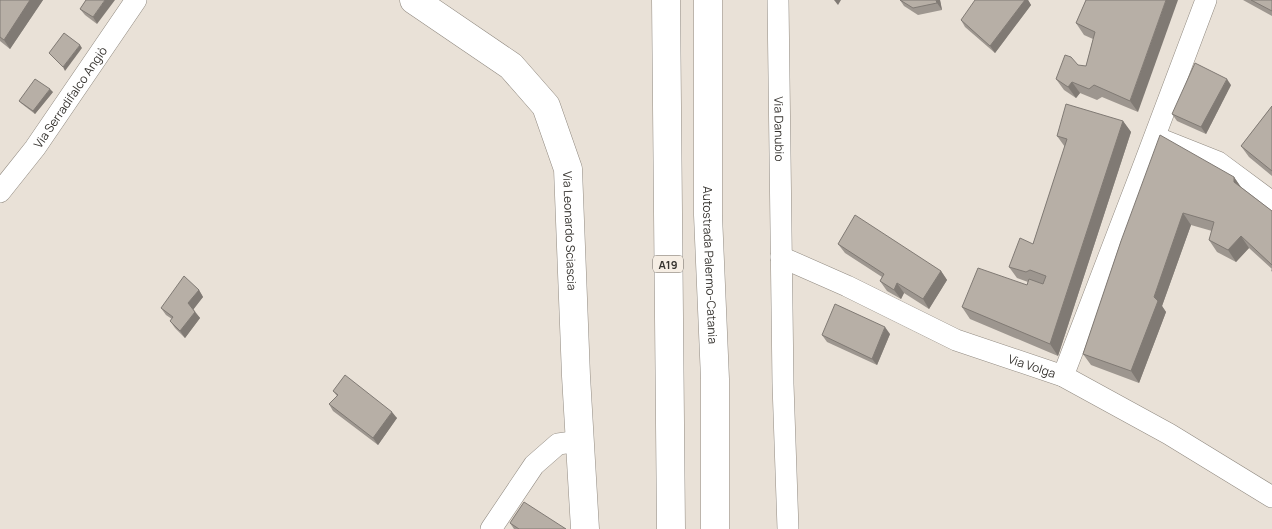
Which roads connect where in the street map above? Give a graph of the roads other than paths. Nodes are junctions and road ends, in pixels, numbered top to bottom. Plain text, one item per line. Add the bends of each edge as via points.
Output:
1 (136, 0) edge
2 (414, 0) edge
3 (666, 0) edge
4 (708, 0) edge
5 (778, 0) edge
6 (1206, 0) edge
7 (1155, 137) junction
8 (0, 192) edge
9 (1272, 202) edge
10 (781, 257) junction
11 (1063, 376) junction
12 (580, 441) junction
13 (715, 465) junction
14 (1272, 497) edge
15 (491, 529) edge
16 (585, 529) edge
17 (671, 529) edge
18 (715, 529) edge
19 (720, 529) edge
20 (788, 529) edge

1 - 8 street, Via Serradifalco Angiò via 35,148
2 - 12 main road, Via Leonardo Sciascia via 512,66 546,106 568,169
3 - 17 main road, A19
4 - 13 main road, Autostrada Palermo-Catania via 708,215
5 - 10 street, Via Danubio
6 - 7 street
7 - 9 street via 1218,162
7 - 11 street
10 - 11 street, Via Volga via 956,340
10 - 20 street, Via Danubio
11 - 14 street, Via Volga via 1169,434
12 - 15 street via 558,444 534,465
12 - 16 main road, Via Leonardo Sciascia
13 - 18 main road, Autostrada Palermo-Catania
13 - 19 main road

